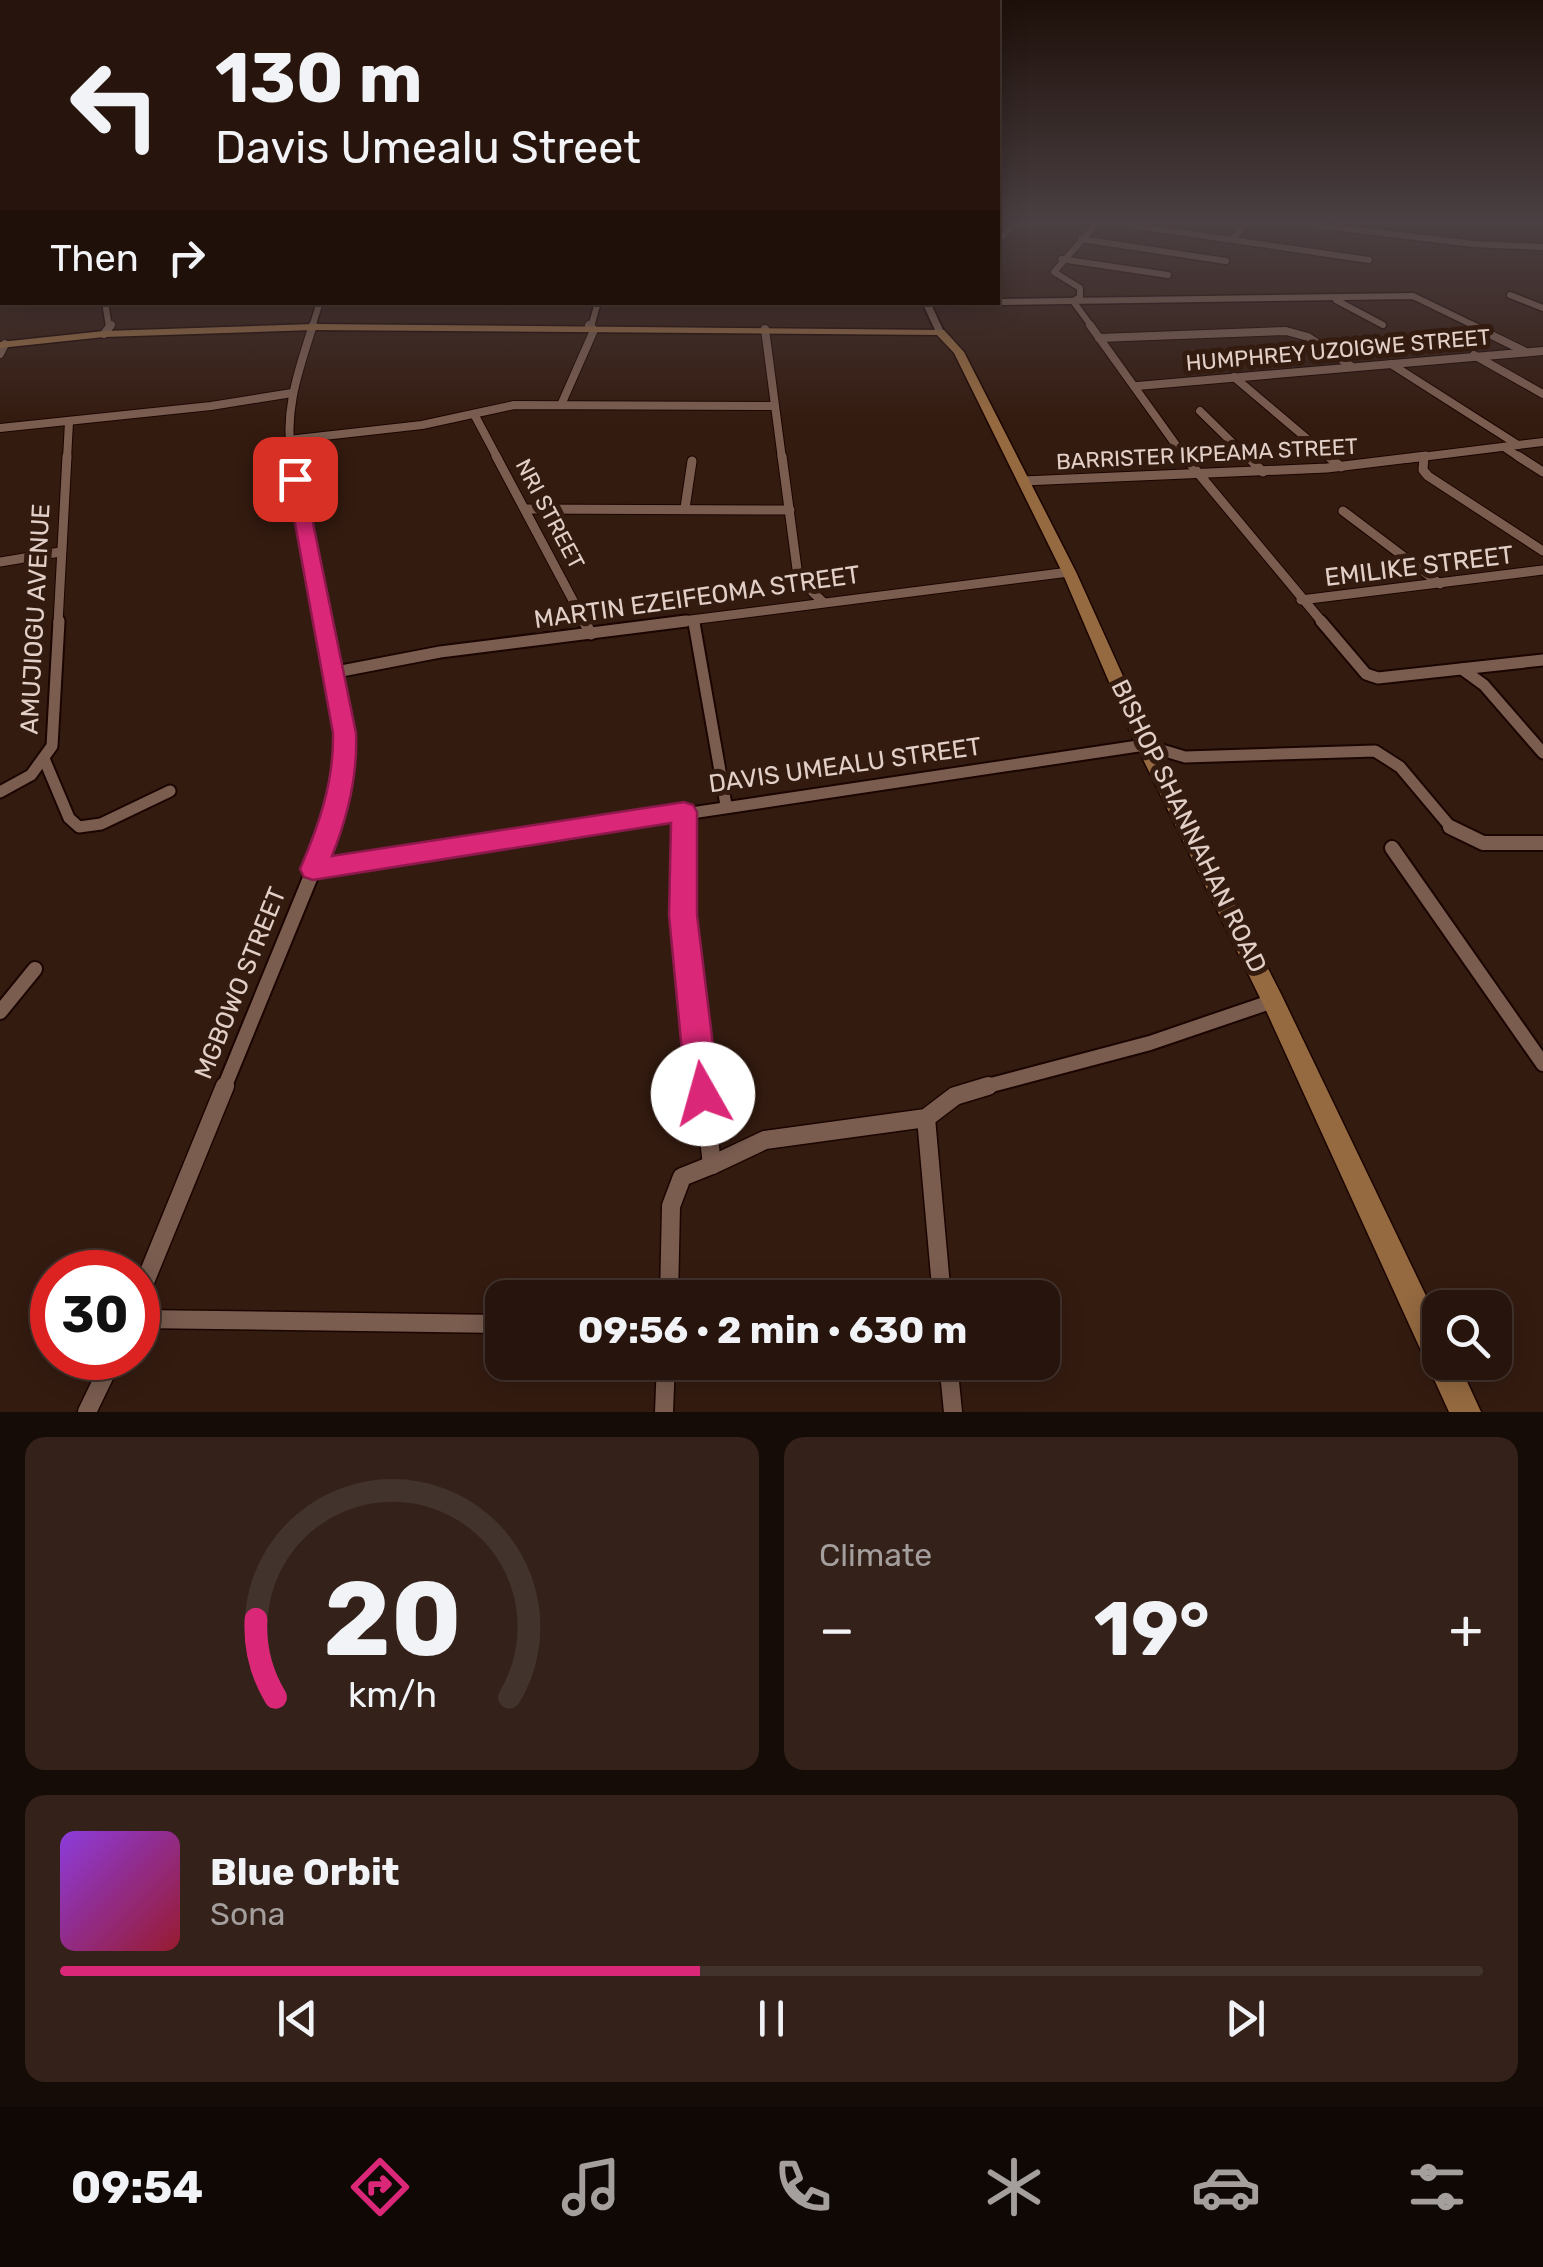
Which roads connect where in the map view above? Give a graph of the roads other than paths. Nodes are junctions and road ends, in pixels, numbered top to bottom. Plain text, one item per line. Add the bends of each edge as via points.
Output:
1 (1080, 288) edge
2 (1510, 295) dead end
3 (1332, 298) junction
4 (1073, 300) junction
5 (1000, 301) edge
6 (105, 305) edge
7 (319, 305) edge
8 (597, 305) edge
9 (927, 305) edge
10 (1543, 308) edge
11 (314, 326) junction
12 (1383, 326) dead end
13 (765, 329) junction
14 (594, 330) junction
15 (940, 332) junction
16 (104, 334) junction
17 (1099, 338) junction
18 (2, 348) edge
19 (1543, 350) edge
20 (1526, 352) junction
21 (1474, 355) junction
22 (1391, 364) junction
23 (1351, 366) junction
24 (1234, 377) junction
25 (1137, 386) junction
26 (292, 393) junction
27 (1543, 394) edge
28 (561, 405) junction
29 (774, 406) junction
30 (1200, 411) dead end
31 (474, 414) junction
32 (70, 422) junction
33 (0, 428) edge
34 (288, 440) junction
35 (1543, 442) edge
36 (1518, 446) junction
37 (1504, 447) junction
38 (1424, 457) junction
39 (692, 460) dead end
40 (1341, 467) junction
41 (1263, 472) junction
42 (1543, 472) edge
43 (1198, 476) junction
44 (1023, 481) junction
45 (685, 508) junction
46 (526, 509) junction
47 (790, 510) junction
48 (1343, 512) dead end
49 (60, 552) junction
50 (1543, 552) edge
51 (0, 562) edge
52 (1543, 570) edge
53 (1069, 572) junction
54 (1440, 584) junction
55 (1300, 600) junction
56 (824, 602) junction
57 (694, 623) junction
58 (591, 634) junction
59 (1543, 660) edge
60 (1462, 669) junction
61 (331, 673) junction
62 (1146, 744) junction
63 (1541, 748) edge
64 (45, 761) junction
65 (170, 791) dead end
66 (0, 792) edge
67 (726, 805) junction
68 (684, 812) junction
69 (1543, 843) edge
70 (1392, 848) dead end
71 (313, 869) junction
72 (35, 969) dead end
73 (1273, 1002) junction
74 (0, 1012) edge
75 (1543, 1064) edge
76 (926, 1118) junction
77 (712, 1165) junction
78 (158, 1250) edge
79 (669, 1280) edge
80 (940, 1280) edge
81 (160, 1318) edge
82 (1422, 1320) edge
83 (485, 1324) edge
84 (102, 1380) edge
85 (665, 1380) edge
86 (950, 1380) edge
87 (1450, 1380) edge
88 (87, 1412) edge
89 (664, 1412) edge
90 (953, 1412) edge
91 (1465, 1412) edge

1 - 4 street
2 - 10 street
3 - 4 street
3 - 12 street
3 - 20 street via 1414,296
4 - 5 street
4 - 17 street
6 - 16 street via 110,325
7 - 11 street, MGBOWO STREET
8 - 14 street via 589,326
9 - 15 street, BISHOP SHANNAHAN ROAD
11 - 14 main road
11 - 16 main road
11 - 26 street, MGBOWO STREET
13 - 14 main road
13 - 15 main road
13 - 29 street
14 - 28 street
15 - 44 main road, BISHOP SHANNAHAN ROAD via 959,352
16 - 18 main road
17 - 23 street via 1286,331 1308,336
17 - 25 street
19 - 20 street, HUMPHREY UZOIGWE STREET
20 - 21 street, HUMPHREY UZOIGWE STREET
21 - 22 street, HUMPHREY UZOIGWE STREET
21 - 27 street
22 - 23 street, HUMPHREY UZOIGWE STREET
22 - 36 street
23 - 24 street, HUMPHREY UZOIGWE STREET
24 - 25 street, HUMPHREY UZOIGWE STREET
24 - 40 street
25 - 43 street
26 - 32 street
26 - 34 street, MGBOWO STREET
28 - 29 street
28 - 31 street
29 - 47 street
30 - 41 street
31 - 34 street
31 - 46 street, NRI STREET
32 - 33 street
32 - 49 street, AMUJIOGU AVENUE
34 - 61 street, MGBOWO STREET
35 - 36 street
36 - 37 street
37 - 38 street
37 - 42 street
38 - 40 street, BARRISTER IKPEAMA STREET
38 - 50 street, EMILIKE STREET via 1428,476
39 - 45 street
40 - 41 street, BARRISTER IKPEAMA STREET
41 - 43 street, BARRISTER IKPEAMA STREET
43 - 44 street, BARRISTER IKPEAMA STREET
43 - 55 street
44 - 53 main road, BISHOP SHANNAHAN ROAD
45 - 46 street
45 - 47 street
46 - 58 street, NRI STREET
47 - 56 street via 797,570
48 - 54 street
49 - 51 street
49 - 64 street, AMUJIOGU AVENUE via 52,746
52 - 54 street, EMILIKE STREET
53 - 56 street, MARTIN EZEIFEOMA STREET
53 - 62 main road, BISHOP SHANNAHAN ROAD
54 - 55 street, EMILIKE STREET
55 - 60 street via 1366,674
56 - 57 street, MARTIN EZEIFEOMA STREET
57 - 58 street, MARTIN EZEIFEOMA STREET
57 - 67 street
58 - 61 street, MARTIN EZEIFEOMA STREET
59 - 60 street
60 - 63 street
61 - 71 street, MGBOWO STREET via 346,766
62 - 67 street, DAVIS UMEALU STREET
62 - 69 street via 1185,757 1375,751 1396,762 1438,816 1465,837
62 - 73 main road, BISHOP SHANNAHAN ROAD
64 - 65 street via 79,826 101,824
64 - 66 street, AMUJIOGU AVENUE
67 - 68 street, DAVIS UMEALU STREET
68 - 71 street, DAVIS UMEALU STREET
68 - 77 street via 683,915
70 - 75 street
71 - 78 street, MGBOWO STREET
72 - 74 street
73 - 76 street via 955,1096
73 - 82 main road, BISHOP SHANNAHAN ROAD
76 - 77 street via 765,1140
76 - 80 street
77 - 79 street via 682,1177 670,1206
81 - 83 street
84 - 88 street
85 - 89 street
86 - 90 street
87 - 91 main road, BISHOP SHANNAHAN ROAD

